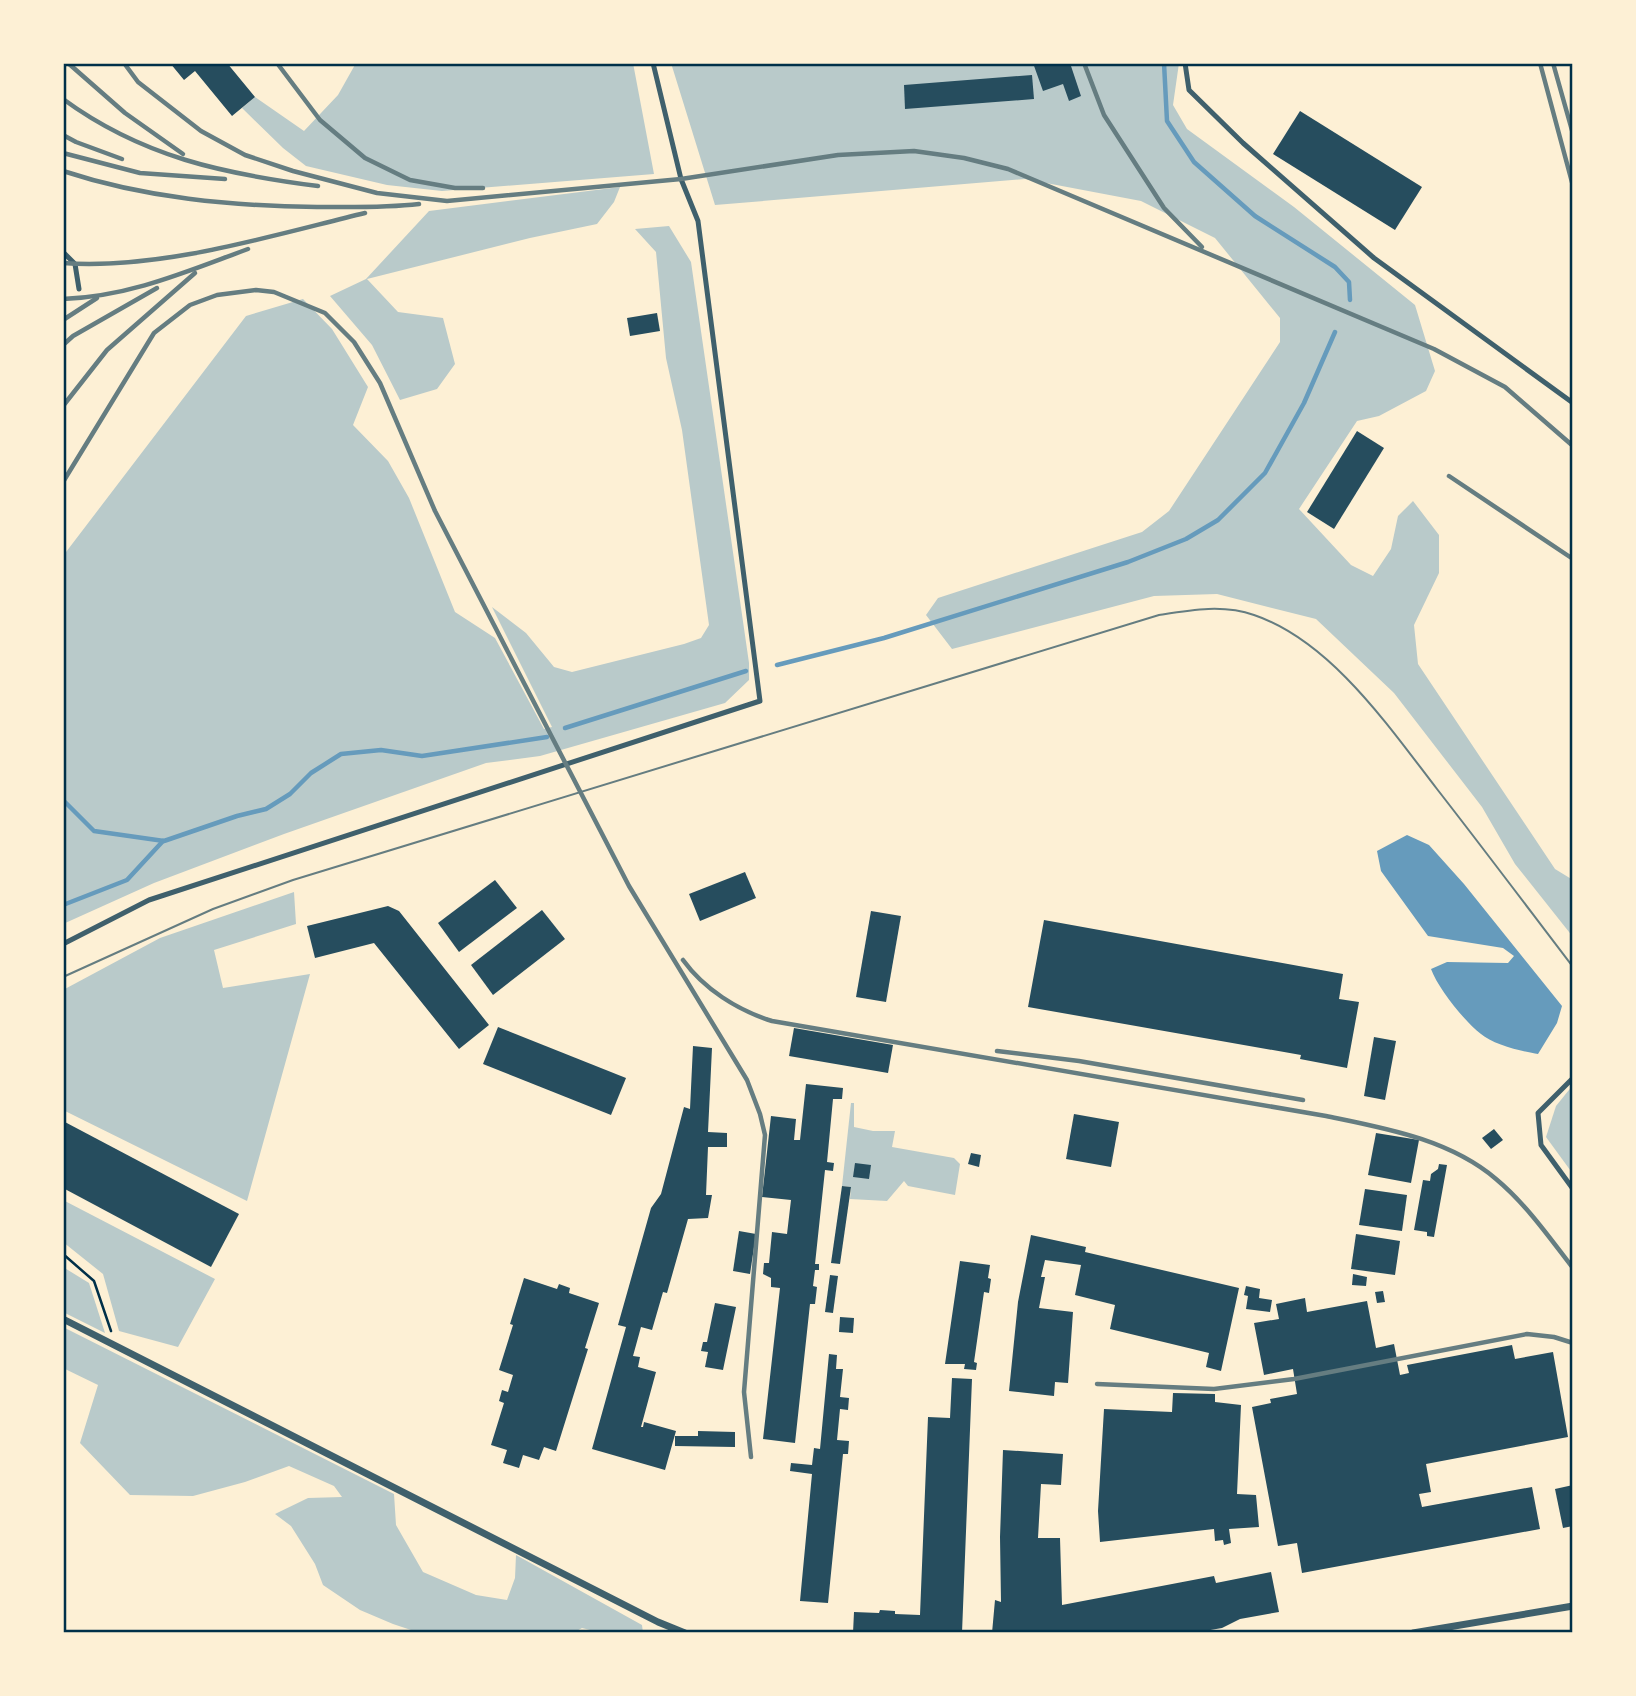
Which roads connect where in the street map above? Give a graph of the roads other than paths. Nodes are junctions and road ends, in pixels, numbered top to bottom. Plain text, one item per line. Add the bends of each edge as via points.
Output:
1 (653, 63) edge
2 (1185, 63) edge
3 (63, 251) edge
4 (79, 289) dead end
5 (1573, 403) edge
6 (63, 944) edge
7 (1573, 1077) edge
8 (1573, 1189) edge
9 (63, 1319) edge
10 (1573, 1606) edge
11 (685, 1633) edge
12 (1413, 1633) edge

1 - 6 lane via 681,179 698,221 760,701 149,900
2 - 5 lane via 1189,90 1242,143 1374,258
3 - 4 lane via 75,264
7 - 8 lane via 1538,1114 1541,1145
9 - 11 street
10 - 12 street

